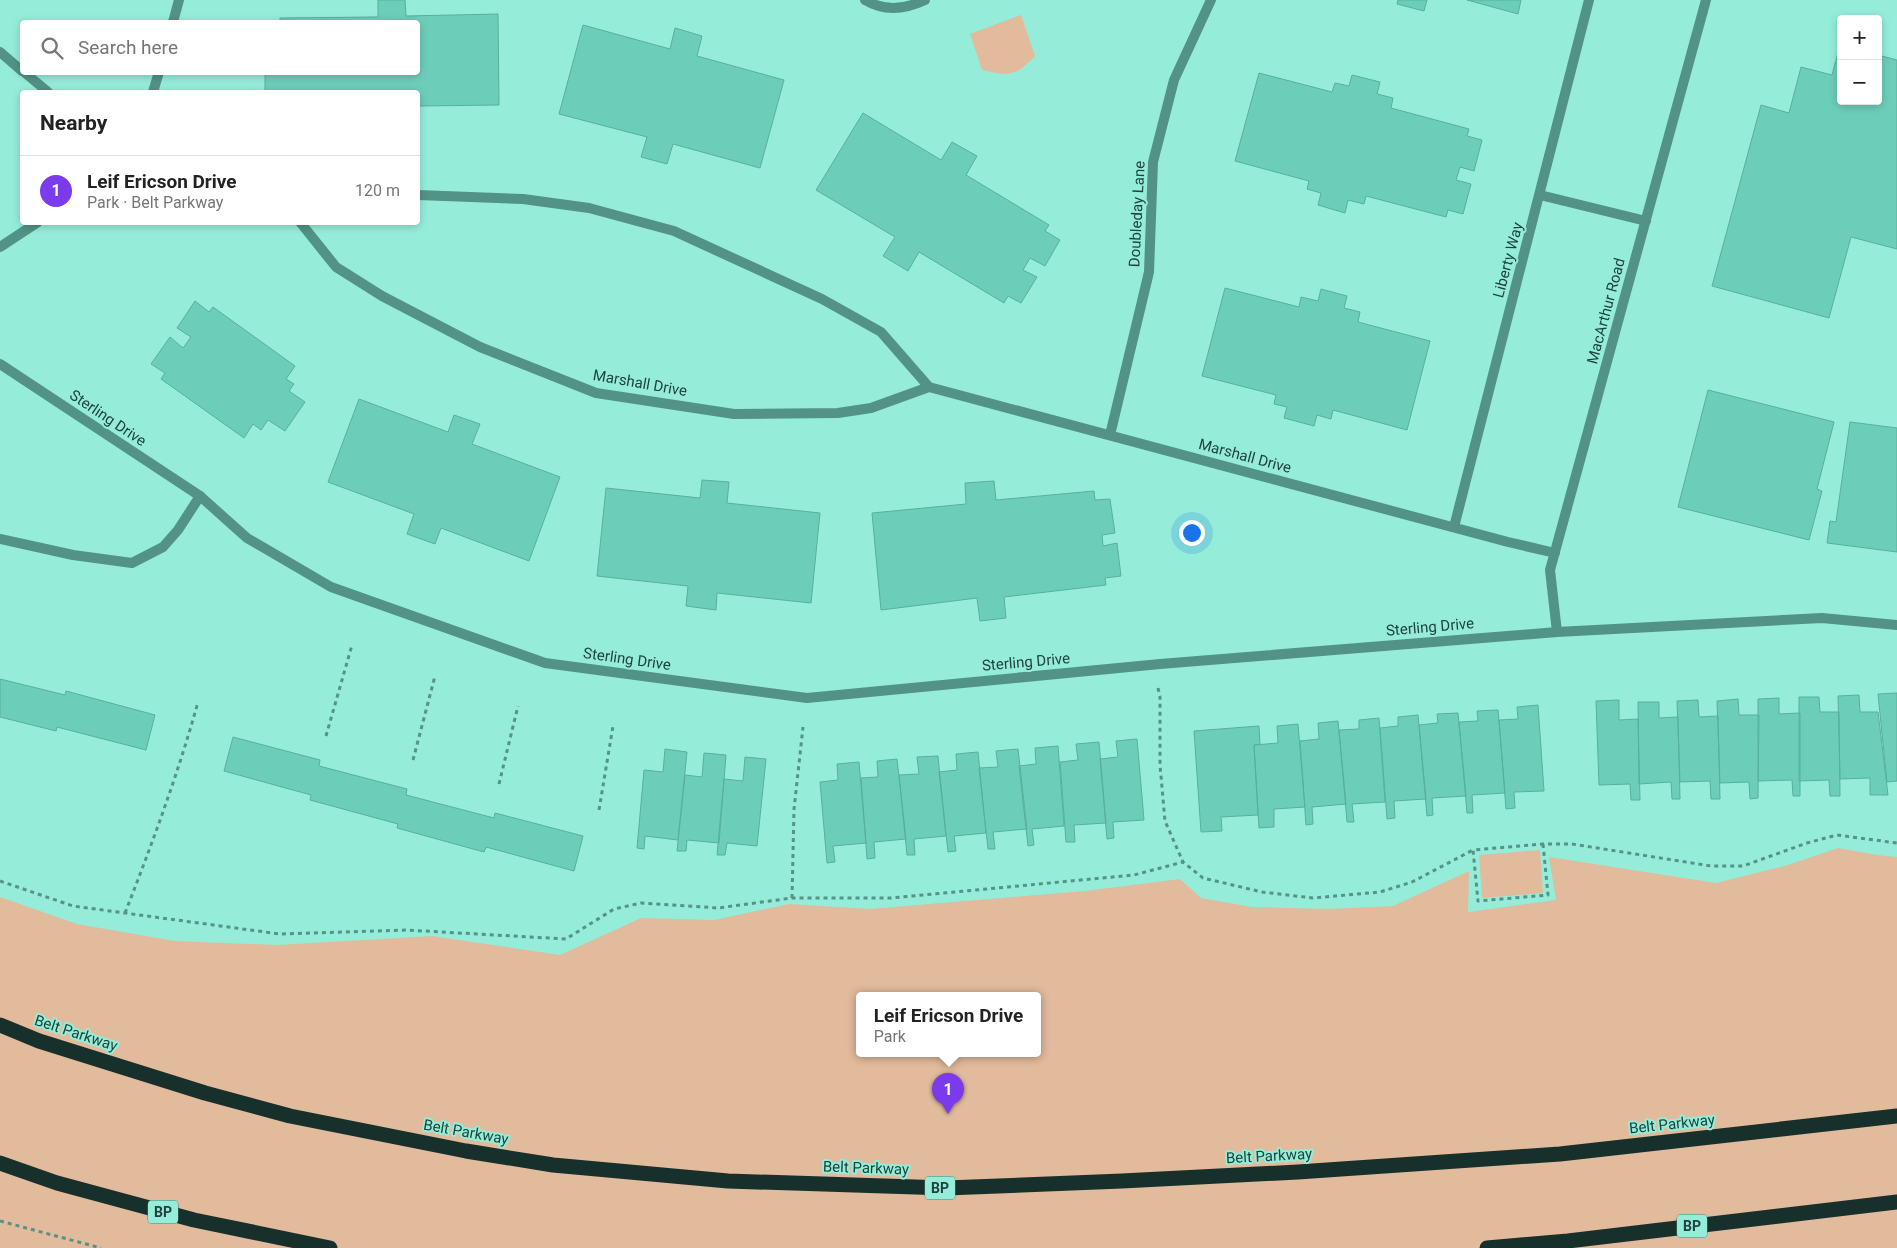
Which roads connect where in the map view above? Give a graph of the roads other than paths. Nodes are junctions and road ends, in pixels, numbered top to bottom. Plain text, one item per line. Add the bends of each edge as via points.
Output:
1 (180, 0) edge
2 (866, 0) edge
3 (926, 0) edge
4 (1211, 0) edge
5 (1590, 0) edge
6 (1706, 0) edge
7 (174, 20) edge
8 (0, 52) edge
9 (20, 69) edge
10 (27, 75) edge
11 (158, 75) edge
12 (46, 90) edge
13 (154, 90) edge
14 (420, 195) edge
15 (1540, 195) junction
16 (1646, 221) junction
17 (33, 225) edge
18 (302, 225) edge
19 (0, 247) edge
20 (0, 364) edge
21 (929, 387) junction
22 (1110, 436) junction
23 (200, 496) junction
24 (1454, 527) junction
25 (0, 539) edge
26 (1555, 553) junction
27 (1897, 625) edge
28 (1558, 632) junction
29 (0, 1025) edge
30 (1897, 1116) edge
31 (0, 1163) edge
32 (1897, 1202) edge
33 (1568, 1241) junction
34 (330, 1248) edge
35 (1487, 1248) edge
36 (1588, 1248) edge

1 - 7 street
2 - 3 street via 892,8 912,6
4 - 22 street, Doubleday Lane via 1174,80 1153,162 1149,272
5 - 15 street, Liberty Way
6 - 16 street, MacArthur Road
8 - 9 street
10 - 12 street
11 - 13 street
14 - 21 street via 523,199 589,208 674,231 822,299 882,332
15 - 16 street
15 - 24 street, Liberty Way
16 - 26 street, MacArthur Road
17 - 19 street
18 - 21 street, Marshall Drive via 336,267 382,296 480,347 596,392 734,414 838,413 871,408
20 - 23 street, Sterling Drive
21 - 22 street, Marshall Drive
22 - 24 street, Marshall Drive
23 - 25 street via 162,548 132,562 73,555
23 - 28 street, Sterling Drive via 248,538 332,588 545,663 807,698 1160,664
24 - 26 street, Marshall Drive
26 - 28 street, MacArthur Road via 1550,570
27 - 28 street, Sterling Drive via 1822,618
29 - 30 highway, Belt Parkway / BP via 204,1093 290,1116 553,1165 728,1182 946,1188 1122,1182 1560,1154
31 - 34 highway, BP via 57,1183 194,1220
32 - 33 highway, BP
33 - 35 highway, BP
33 - 36 highway

